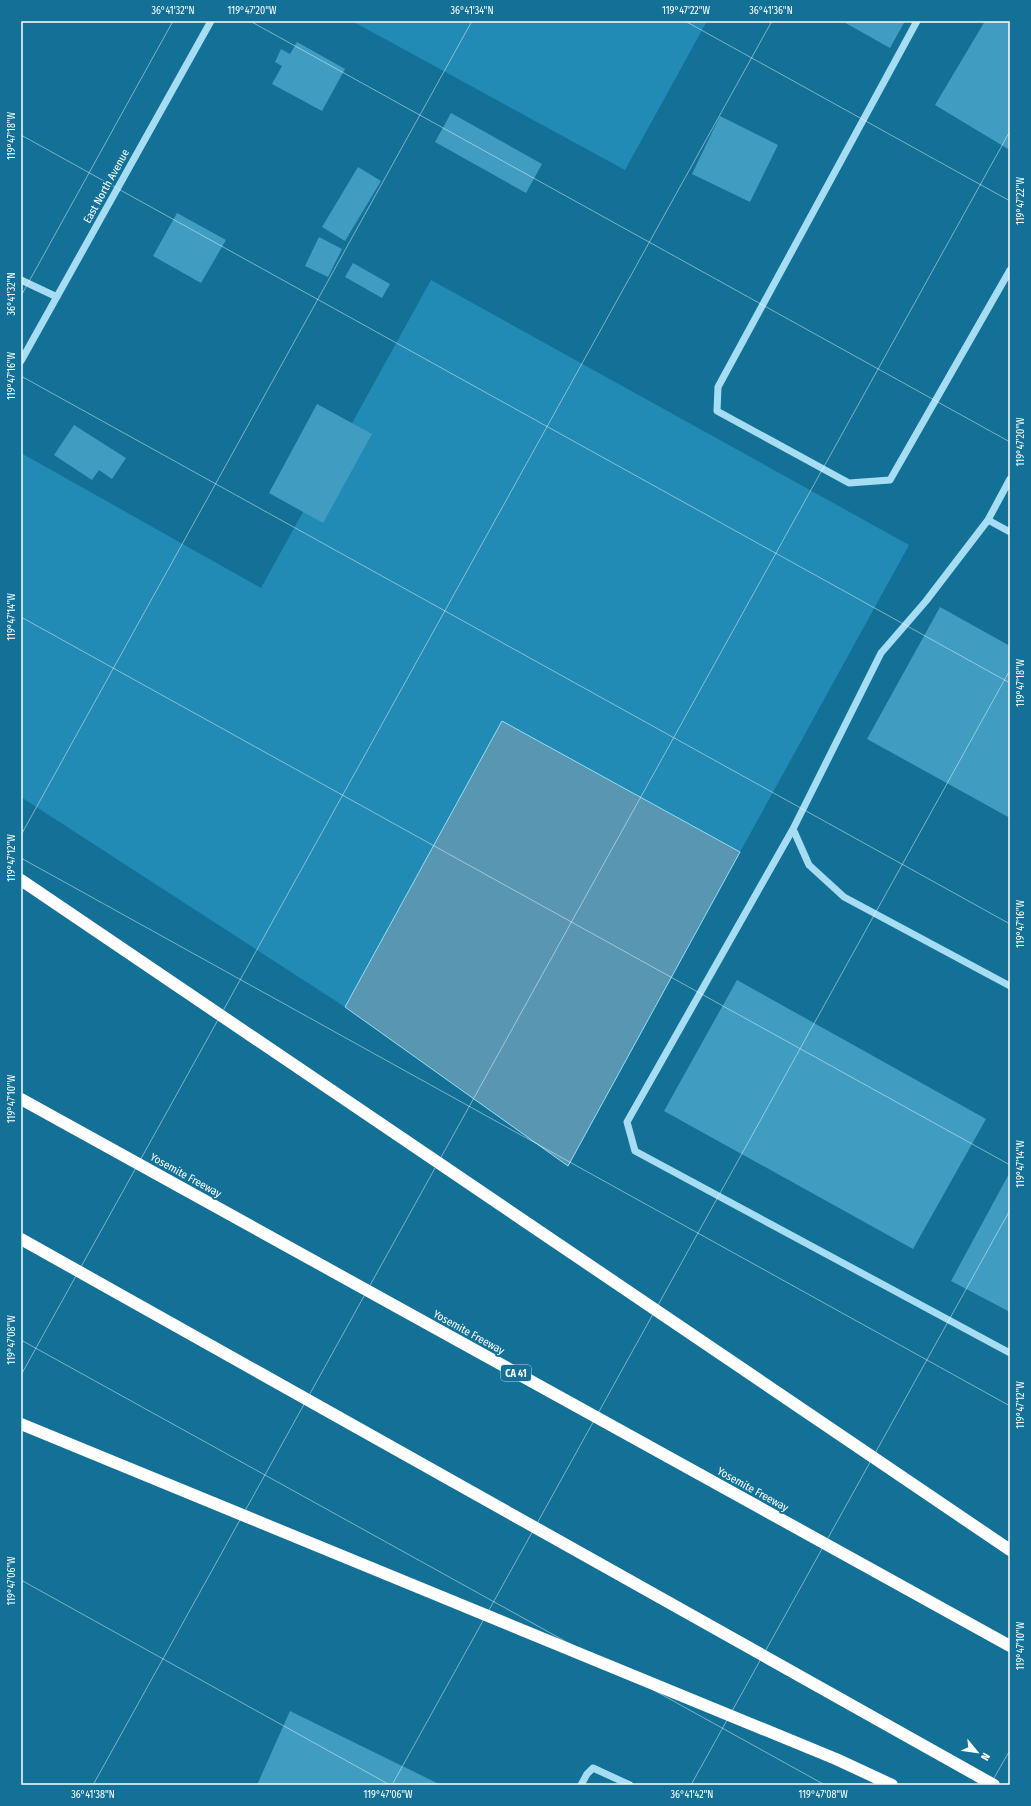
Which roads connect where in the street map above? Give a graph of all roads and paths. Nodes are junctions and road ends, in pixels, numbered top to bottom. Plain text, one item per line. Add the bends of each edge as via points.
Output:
1 (211, 21) edge
2 (917, 21) edge
3 (1010, 270) edge
4 (21, 280) edge
5 (56, 298) junction
6 (21, 361) edge
7 (1010, 479) edge
8 (988, 520) junction
9 (1010, 532) edge
10 (793, 830) junction
11 (21, 880) edge
12 (1010, 986) edge
13 (21, 1099) edge
14 (21, 1239) edge
15 (1010, 1354) edge
16 (21, 1424) edge
17 (1010, 1550) edge
18 (1010, 1646) edge
19 (581, 1785) edge
20 (630, 1785) edge
21 (892, 1785) edge
22 (994, 1785) edge

1 - 5 street, East North Avenue
2 - 3 street via 718,387 716,411 849,483 890,480
4 - 5 street
5 - 6 street, East North Avenue
7 - 8 street
8 - 9 street
8 - 10 street via 926,601 881,653
10 - 12 street via 809,865 844,897
10 - 15 street via 627,1122 635,1151
11 - 17 highway
13 - 18 highway, Yosemite Freeway / CA 41
14 - 22 highway
16 - 21 highway via 836,1759
19 - 20 street via 593,1768

